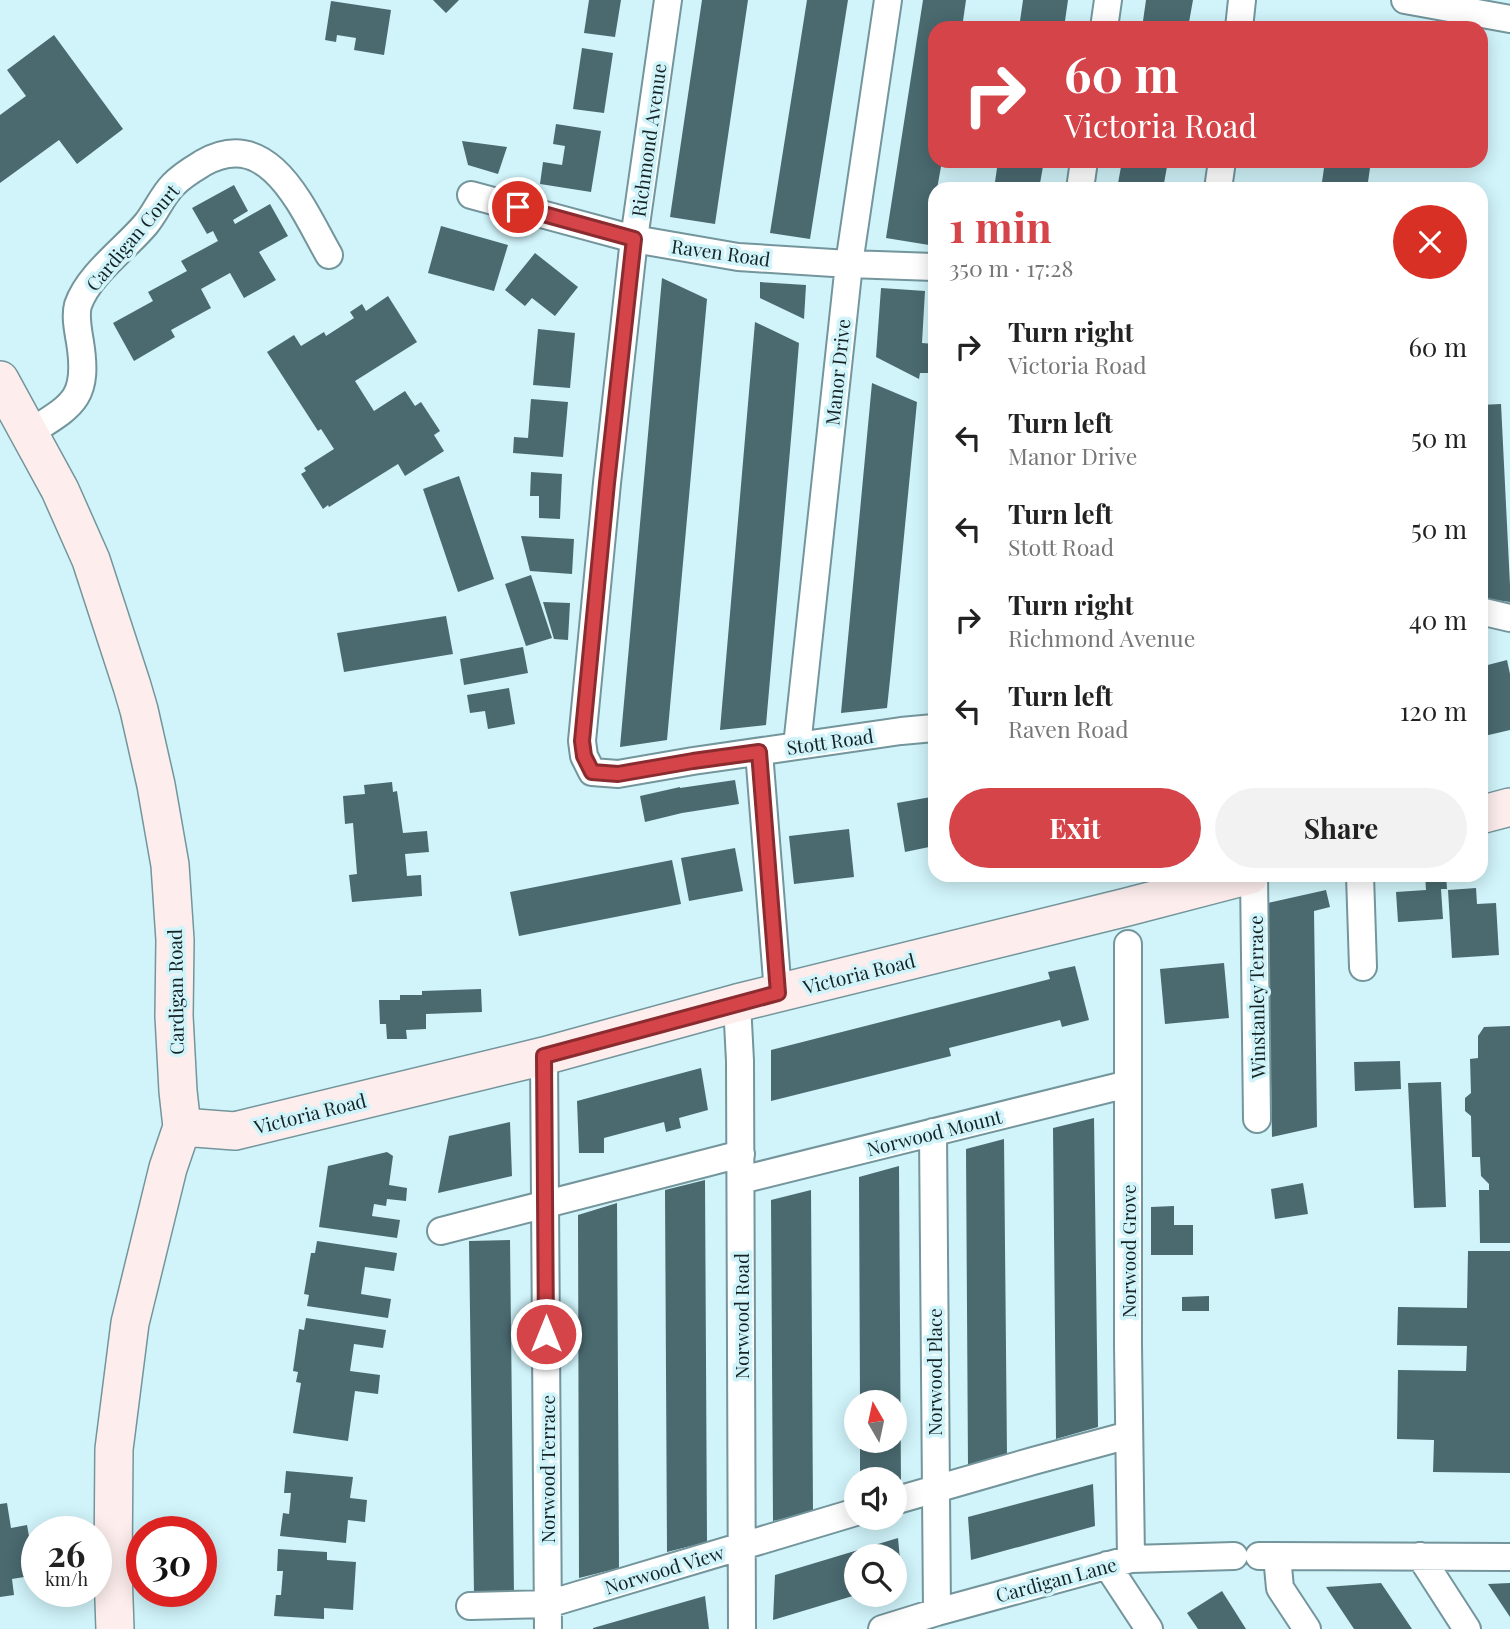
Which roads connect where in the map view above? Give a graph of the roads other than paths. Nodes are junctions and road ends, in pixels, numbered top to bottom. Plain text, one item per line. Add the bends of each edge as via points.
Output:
1 (668, 0) edge
2 (888, 0) edge
3 (1108, 0) edge
4 (1242, 0) edge
5 (1405, 0) edge
6 (1510, 19) edge
7 (1105, 21) edge
8 (1240, 21) edge
9 (471, 195) dead end
10 (634, 239) junction
11 (329, 256) dead end
12 (849, 264) junction
13 (928, 267) edge
14 (0, 380) edge
15 (29, 433) junction
16 (1488, 613) edge
17 (1510, 618) edge
18 (928, 729) edge
19 (582, 741) joint
20 (797, 746) junction
21 (759, 752) junction
22 (1510, 807) edge
23 (1488, 813) edge
24 (1225, 882) edge
25 (1252, 882) edge
26 (1360, 882) edge
27 (1128, 944) dead end
28 (1363, 967) dead end
29 (778, 993) junction
30 (737, 1003) junction
31 (544, 1056) junction
32 (1128, 1084) junction
33 (1257, 1119) dead end
34 (182, 1127) junction
35 (933, 1132) junction
36 (741, 1167) junction
37 (545, 1205) junction
38 (441, 1231) dead end
39 (1129, 1435) junction
40 (935, 1489) junction
41 (907, 1497) edge
42 (844, 1516) edge
43 (741, 1546) junction
44 (1256, 1556) junction
45 (1420, 1556) junction
46 (1510, 1557) edge
47 (1119, 1562) junction
48 (470, 1606) dead end
49 (937, 1612) junction
50 (548, 1617) edge
51 (115, 1629) edge
52 (742, 1629) edge
53 (882, 1629) edge
54 (1149, 1629) edge
55 (1307, 1629) edge
56 (1467, 1629) edge

1 - 10 street, Richmond Avenue
2 - 12 street, Manor Drive
3 - 7 street
4 - 8 street
5 - 6 street
9 - 10 street, Raven Road
10 - 12 street, Raven Road via 738,257
10 - 19 street, Richmond Avenue
11 - 15 street, Cardigan Court via 289,186 268,164 232,153 194,168 173,185 150,220 86,289 78,307 80,390 65,410
12 - 13 street, Raven Road
12 - 20 street, Manor Drive
14 - 15 street, Cardigan Road
15 - 34 street, Cardigan Road via 91,560 132,686 156,785 170,865
16 - 17 street
18 - 20 street, Stott Road
19 - 21 street, Stott Road via 592,772 618,774
20 - 21 street, Stott Road
21 - 29 street
22 - 23 street
24 - 29 street, Victoria Road
25 - 33 street, Winstanley Terrace
26 - 28 street
27 - 32 street, Norwood Grove
29 - 30 street, Victoria Road
30 - 31 street, Victoria Road
30 - 36 street, Norwood Road
31 - 34 street, Victoria Road via 235,1132
31 - 37 street, Norwood Terrace
32 - 35 street, Norwood Mount
32 - 39 street, Norwood Grove
34 - 51 street, Cardigan Road via 128,1335 114,1449
35 - 36 street, Norwood Mount
35 - 40 street, Norwood Place
36 - 37 street, Norwood Mount
36 - 43 street, Norwood Road
37 - 38 street, Norwood Mount
37 - 50 street, Norwood Terrace
39 - 40 street
39 - 47 street, Norwood Grove
40 - 41 street
40 - 49 street, Norwood Place
42 - 43 street, Norwood View
43 - 50 street, Norwood View
43 - 52 street, Norwood Road
44 - 45 street, Cardigan Lane
44 - 47 street, Cardigan Lane
44 - 55 street
45 - 46 street, Cardigan Lane
45 - 56 street
47 - 49 street, Cardigan Lane
47 - 54 street
48 - 50 street, Norwood View
49 - 53 street, Cardigan Lane

